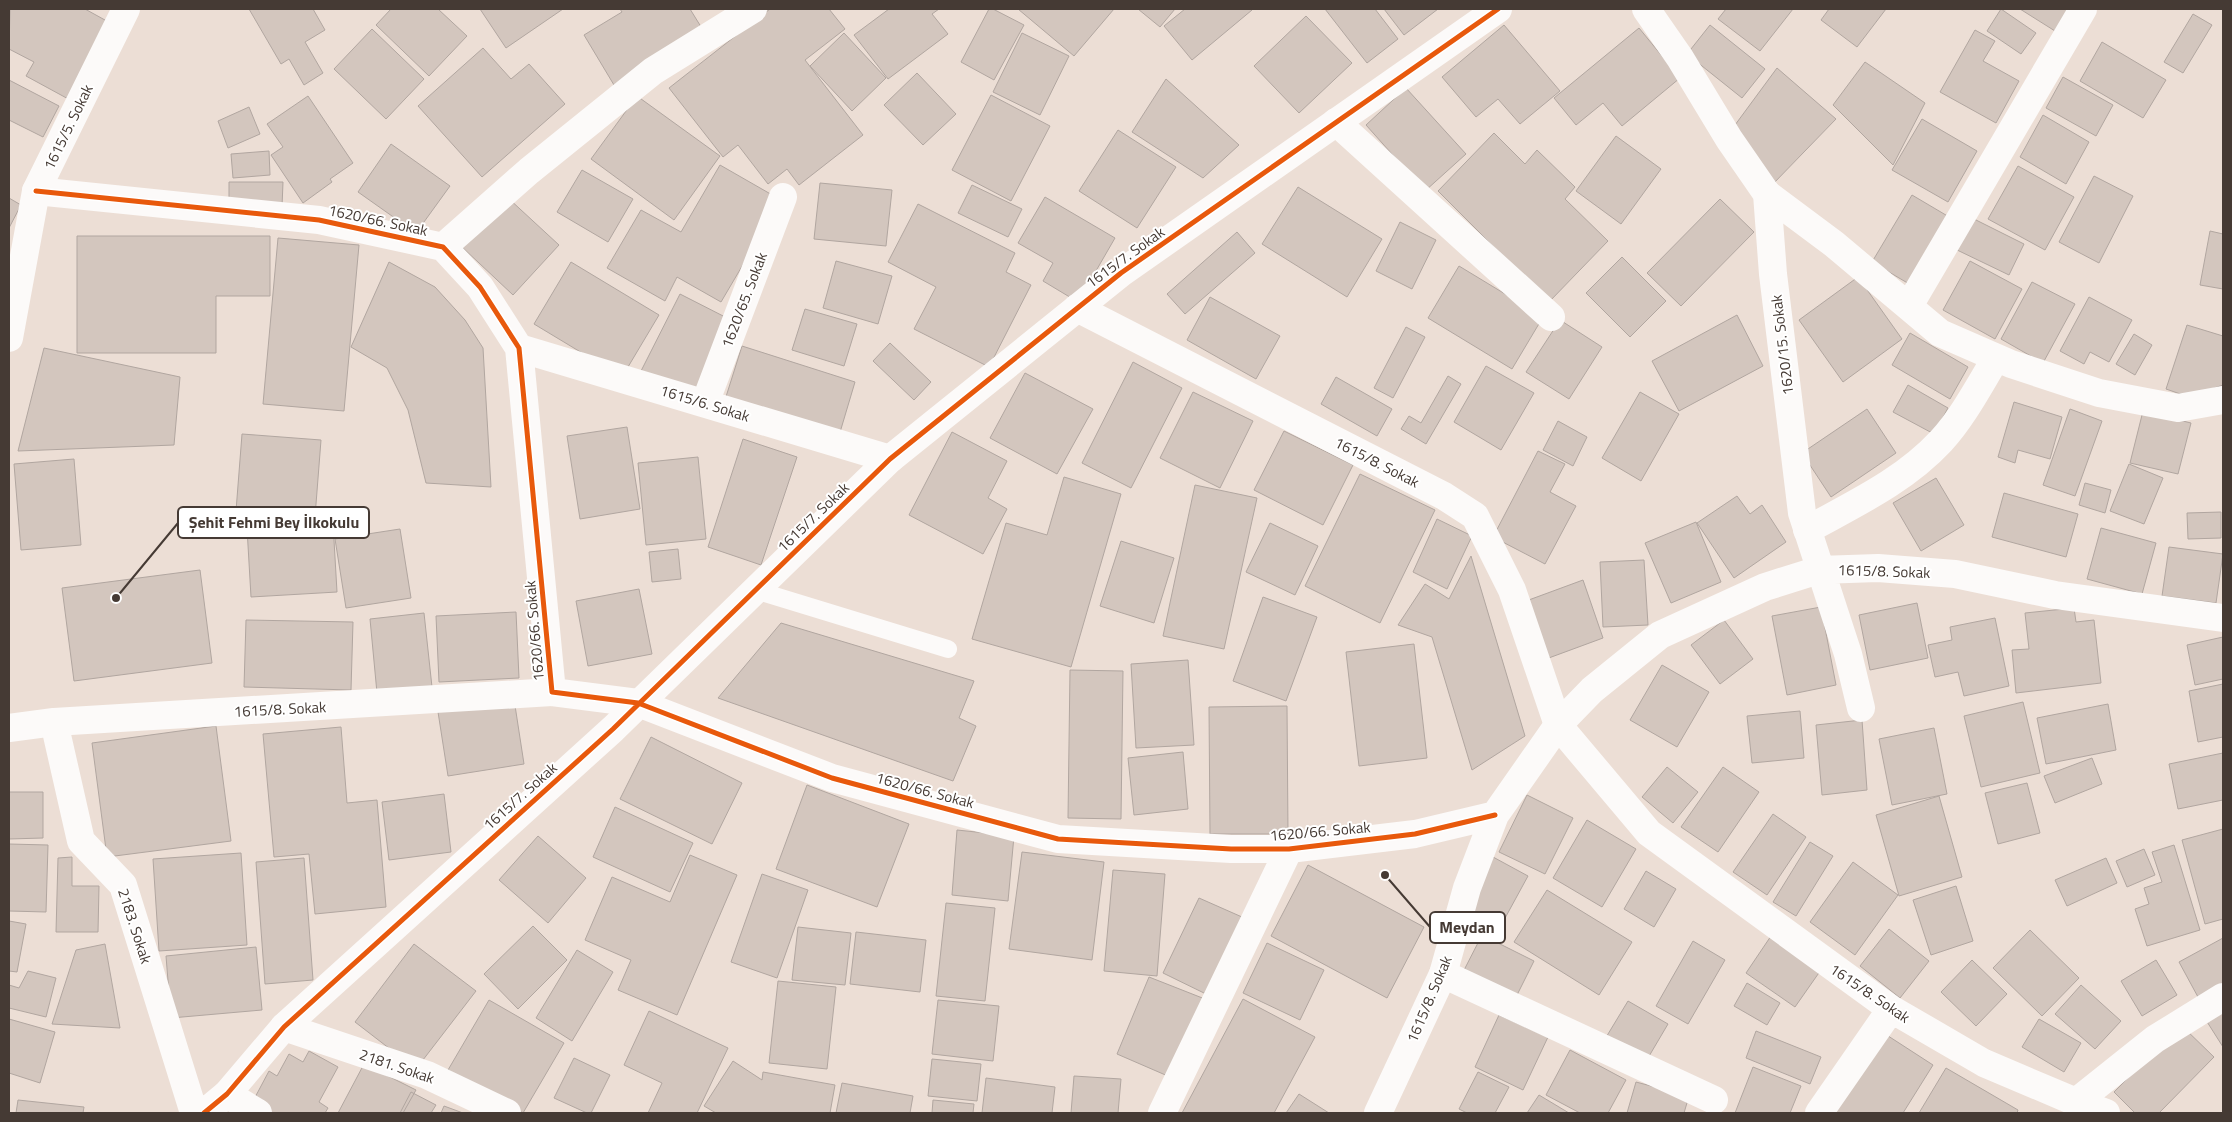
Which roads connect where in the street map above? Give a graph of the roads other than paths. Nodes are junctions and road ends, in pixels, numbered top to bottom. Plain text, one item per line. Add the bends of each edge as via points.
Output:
1 (126, 9) edge
2 (753, 9) edge
3 (1498, 9) edge
4 (1646, 9) edge
5 (2083, 9) edge
6 (1336, 122) junction
7 (36, 191) junction
8 (1767, 194) junction
9 (783, 197) dead end
10 (443, 247) junction
11 (15, 262) edge
12 (1909, 306) junction
13 (1077, 308) junction
14 (1551, 317) dead end
15 (9, 338) edge
16 (520, 348) junction
17 (1996, 358) junction
18 (2223, 400) edge
19 (705, 403) junction
20 (890, 459) junction
21 (1807, 530) junction
22 (1819, 570) junction
23 (755, 590) junction
24 (2223, 618) edge
25 (948, 649) dead end
26 (552, 692) junction
27 (638, 703) junction
28 (1861, 708) dead end
29 (54, 722) junction
30 (1558, 725) junction
31 (9, 728) edge
32 (1495, 815) junction
33 (1290, 849) junction
34 (1443, 974) junction
35 (2223, 997) edge
36 (1891, 1009) junction
37 (284, 1027) junction
38 (227, 1094) junction
39 (1714, 1100) dead end
40 (2076, 1102) junction
41 (194, 1113) edge
42 (204, 1113) edge
43 (258, 1113) edge
44 (508, 1113) edge
45 (1162, 1113) edge
46 (1378, 1113) edge
47 (1819, 1113) edge
48 (2106, 1113) edge

1 - 7 street, 1615/5. Sokak
2 - 10 street via 654,71 529,171
3 - 6 street, 1615/7. Sokak
4 - 8 street
5 - 12 street
6 - 13 street, 1615/7. Sokak via 1121,273
6 - 14 street
7 - 10 street, 1620/66. Sokak via 319,220
7 - 11 street, 1615/5. Sokak
8 - 12 street
8 - 21 street, 1620/15. Sokak via 1775,293 1802,513
9 - 19 street, 1620/65. Sokak
10 - 16 street, 1620/66. Sokak via 480,287
11 - 15 street, 1615/5. Sokak
12 - 17 street via 1940,333
13 - 20 street, 1615/7. Sokak
13 - 30 street, 1615/8. Sokak via 1444,496 1476,516 1512,590
16 - 19 street, 1615/6. Sokak
16 - 26 street, 1620/66. Sokak
17 - 18 street via 2099,393 2178,408
17 - 21 street via 1955,424 1913,467 1882,489
19 - 20 street, 1615/6. Sokak
20 - 23 street, 1615/7. Sokak
21 - 22 street, 1620/15. Sokak
22 - 24 street, 1615/8. Sokak via 1878,568 1955,574 2055,595
22 - 28 street, 1620/15. Sokak via 1848,654
22 - 30 street, 1615/8. Sokak via 1765,587 1660,635 1592,690
23 - 25 lane
23 - 27 street, 1615/7. Sokak
26 - 27 street, 1620/66. Sokak
26 - 29 street, 1615/8. Sokak
27 - 33 street, 1620/66. Sokak via 832,778 1058,839 1231,849
27 - 37 street, 1615/7. Sokak via 606,736
29 - 31 street, 1615/8. Sokak
29 - 41 street, 2183. Sokak via 81,842 123,885
30 - 32 street, 1615/8. Sokak
30 - 36 street, 1615/8. Sokak via 1649,833
32 - 33 street, 1620/66. Sokak via 1415,834
32 - 34 street, 1615/8. Sokak via 1467,888
33 - 45 street, 1620/66. Sokak
34 - 39 street
34 - 46 street, 1615/8. Sokak
35 - 40 street via 2156,1039
36 - 40 street, 1615/8. Sokak via 1984,1063
36 - 47 street
37 - 38 street, 1615/7. Sokak
37 - 44 street, 2181. Sokak via 427,1075
38 - 42 street, 1615/7. Sokak
38 - 43 street
40 - 48 street, 1615/8. Sokak

